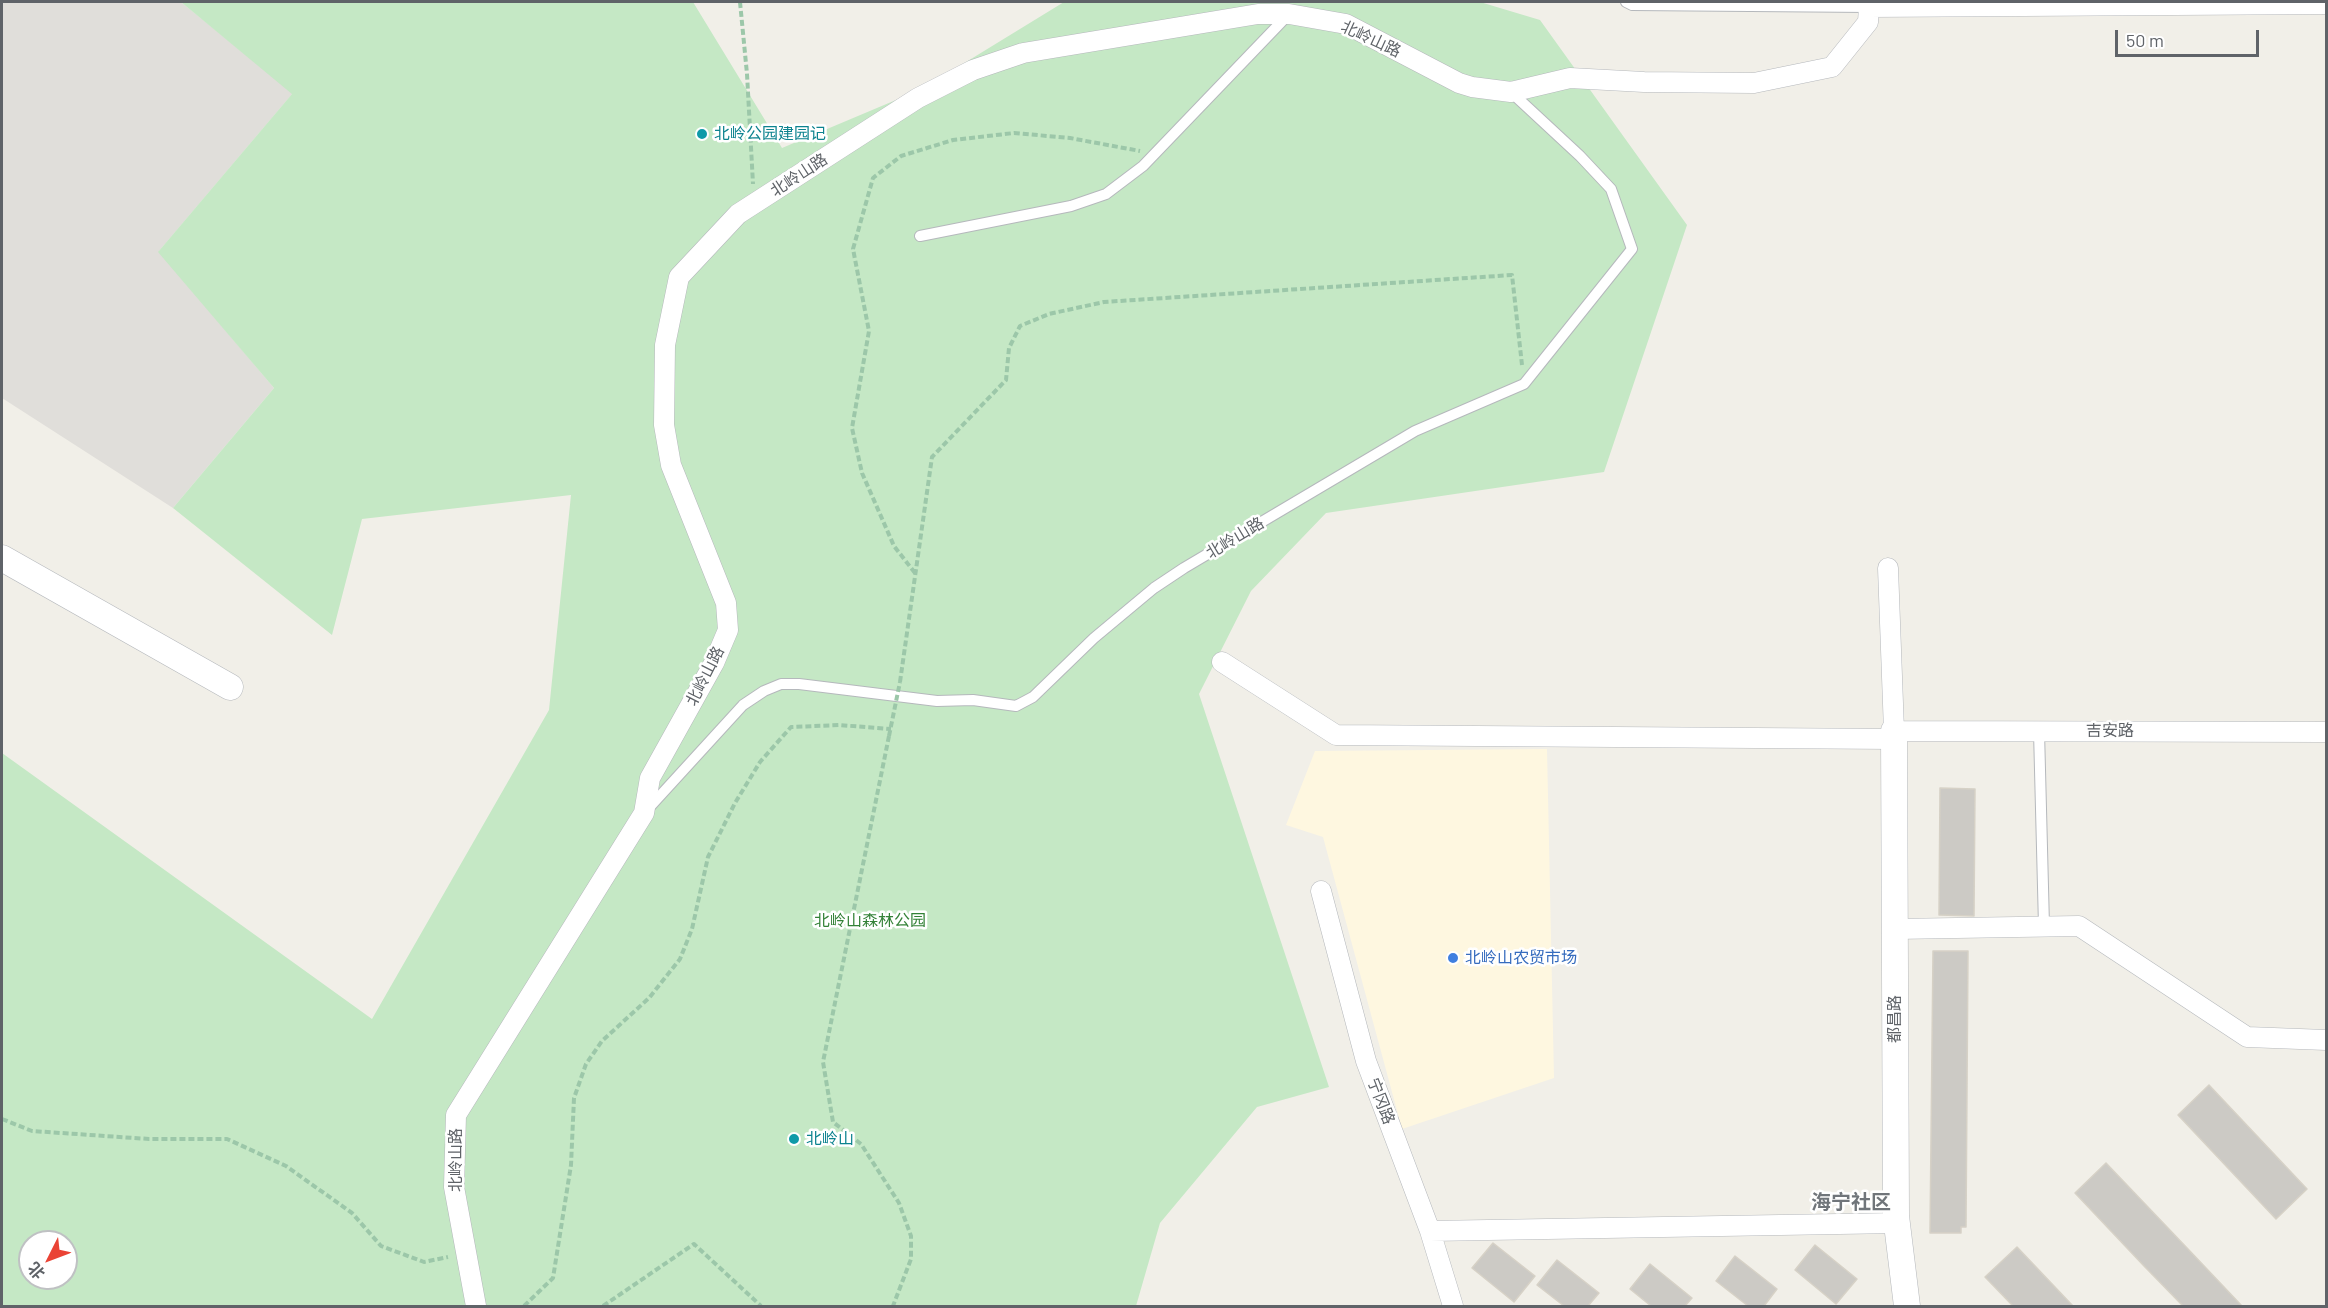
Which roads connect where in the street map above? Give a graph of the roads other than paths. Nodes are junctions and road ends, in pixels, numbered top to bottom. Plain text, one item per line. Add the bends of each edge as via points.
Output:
1 (1626, 2) edge
2 (1869, 4) edge
3 (2326, 4) edge
4 (1289, 14) junction
5 (1511, 92) junction
6 (920, 236) dead end
7 (2, 558) edge
8 (1888, 568) dead end
9 (1222, 662) dead end
10 (230, 687) dead end
11 (2039, 731) junction
12 (2326, 732) edge
13 (1894, 735) junction
14 (644, 813) junction
15 (1321, 891) dead end
16 (2044, 926) junction
17 (1895, 929) junction
18 (2326, 1040) edge
19 (1897, 1223) junction
20 (1430, 1231) junction
21 (476, 1306) edge
22 (1453, 1306) edge
23 (1907, 1306) edge

1 - 2 lane
2 - 3 street
2 - 5 street, 北岭山路 via 1868,21 1832,67 1754,83 1570,78
4 - 5 street, 北岭山路 via 1346,24 1459,83
4 - 6 lane via 1143,166 1106,194 1071,206
4 - 14 street, 北岭山路 via 1258,14 1023,53 973,70 918,98 738,214 679,277 665,345 664,425 671,465 726,603 728,630 714,663 650,778
5 - 14 lane, 北岭山路 via 1611,189 1632,249 1524,384 1415,431 1185,568 1154,588 1033,697 1016,706 781,684 743,705
7 - 10 street
8 - 13 street
9 - 13 street, 吉安路 via 1336,735
11 - 12 street, 吉安路
11 - 13 street, 吉安路
11 - 16 lane
13 - 17 street, 都昌路
14 - 21 street, 北岭山路 via 456,1115 453,1187
15 - 20 street, 宁冈路 via 1366,1061
16 - 17 street
16 - 18 street via 2079,926 2247,1037
17 - 19 street, 都昌路
19 - 20 street
19 - 23 street, 都昌路
20 - 22 street, 宁冈路

